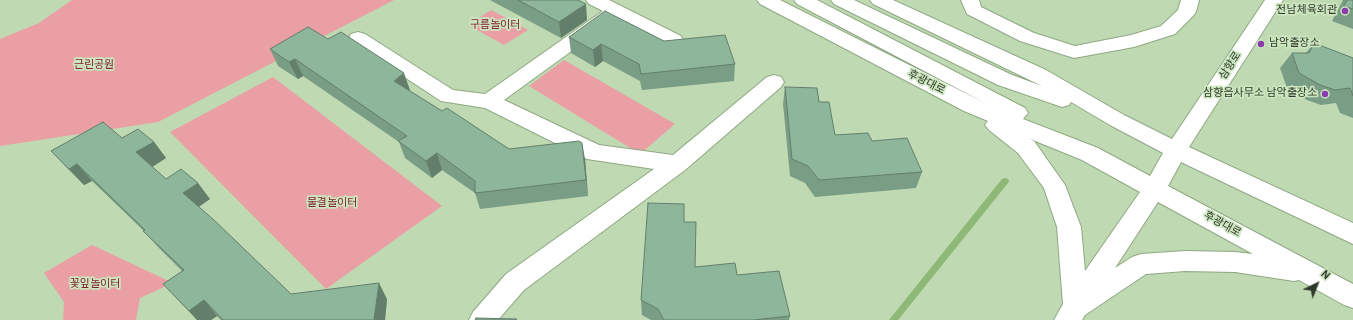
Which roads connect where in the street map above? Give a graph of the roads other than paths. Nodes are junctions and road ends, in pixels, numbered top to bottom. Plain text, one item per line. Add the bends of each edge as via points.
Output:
1 (596, 0) edge
2 (766, 0) edge
3 (803, 0) edge
4 (840, 0) edge
5 (879, 0) edge
6 (970, 0) edge
7 (1190, 0) edge
8 (1274, 0) edge
9 (616, 10) junction
10 (358, 38) dead end
11 (674, 40) edge
12 (774, 82) dead end
13 (489, 101) junction
14 (971, 106) junction
15 (1117, 120) junction
16 (1176, 150) junction
17 (1090, 154) junction
18 (677, 164) junction
19 (1159, 180) junction
20 (1353, 234) edge
21 (1310, 273) junction
22 (1353, 297) edge
23 (1071, 313) edge
24 (482, 320) edge

1 - 9 street
2 - 14 street, 후광대로
3 - 17 street, 후광대로 via 988,96
4 - 15 street via 1005,80
5 - 15 street via 1039,75
6 - 7 street via 973,10 1027,37 1074,52 1134,41 1168,30 1187,12
8 - 16 street, 삼향로
9 - 11 street
9 - 13 street
10 - 13 street via 448,96
12 - 18 street
13 - 18 street via 595,153
14 - 17 street, 후광대로
14 - 23 street via 1026,147 1054,186 1069,227
15 - 16 street
16 - 19 street, 삼향로
16 - 20 street
17 - 19 street, 후광대로
18 - 24 street via 515,282
19 - 21 street, 후광대로
19 - 23 street, 삼향로
21 - 22 street, 후광대로
21 - 23 street via 1235,262 1185,261 1141,264

